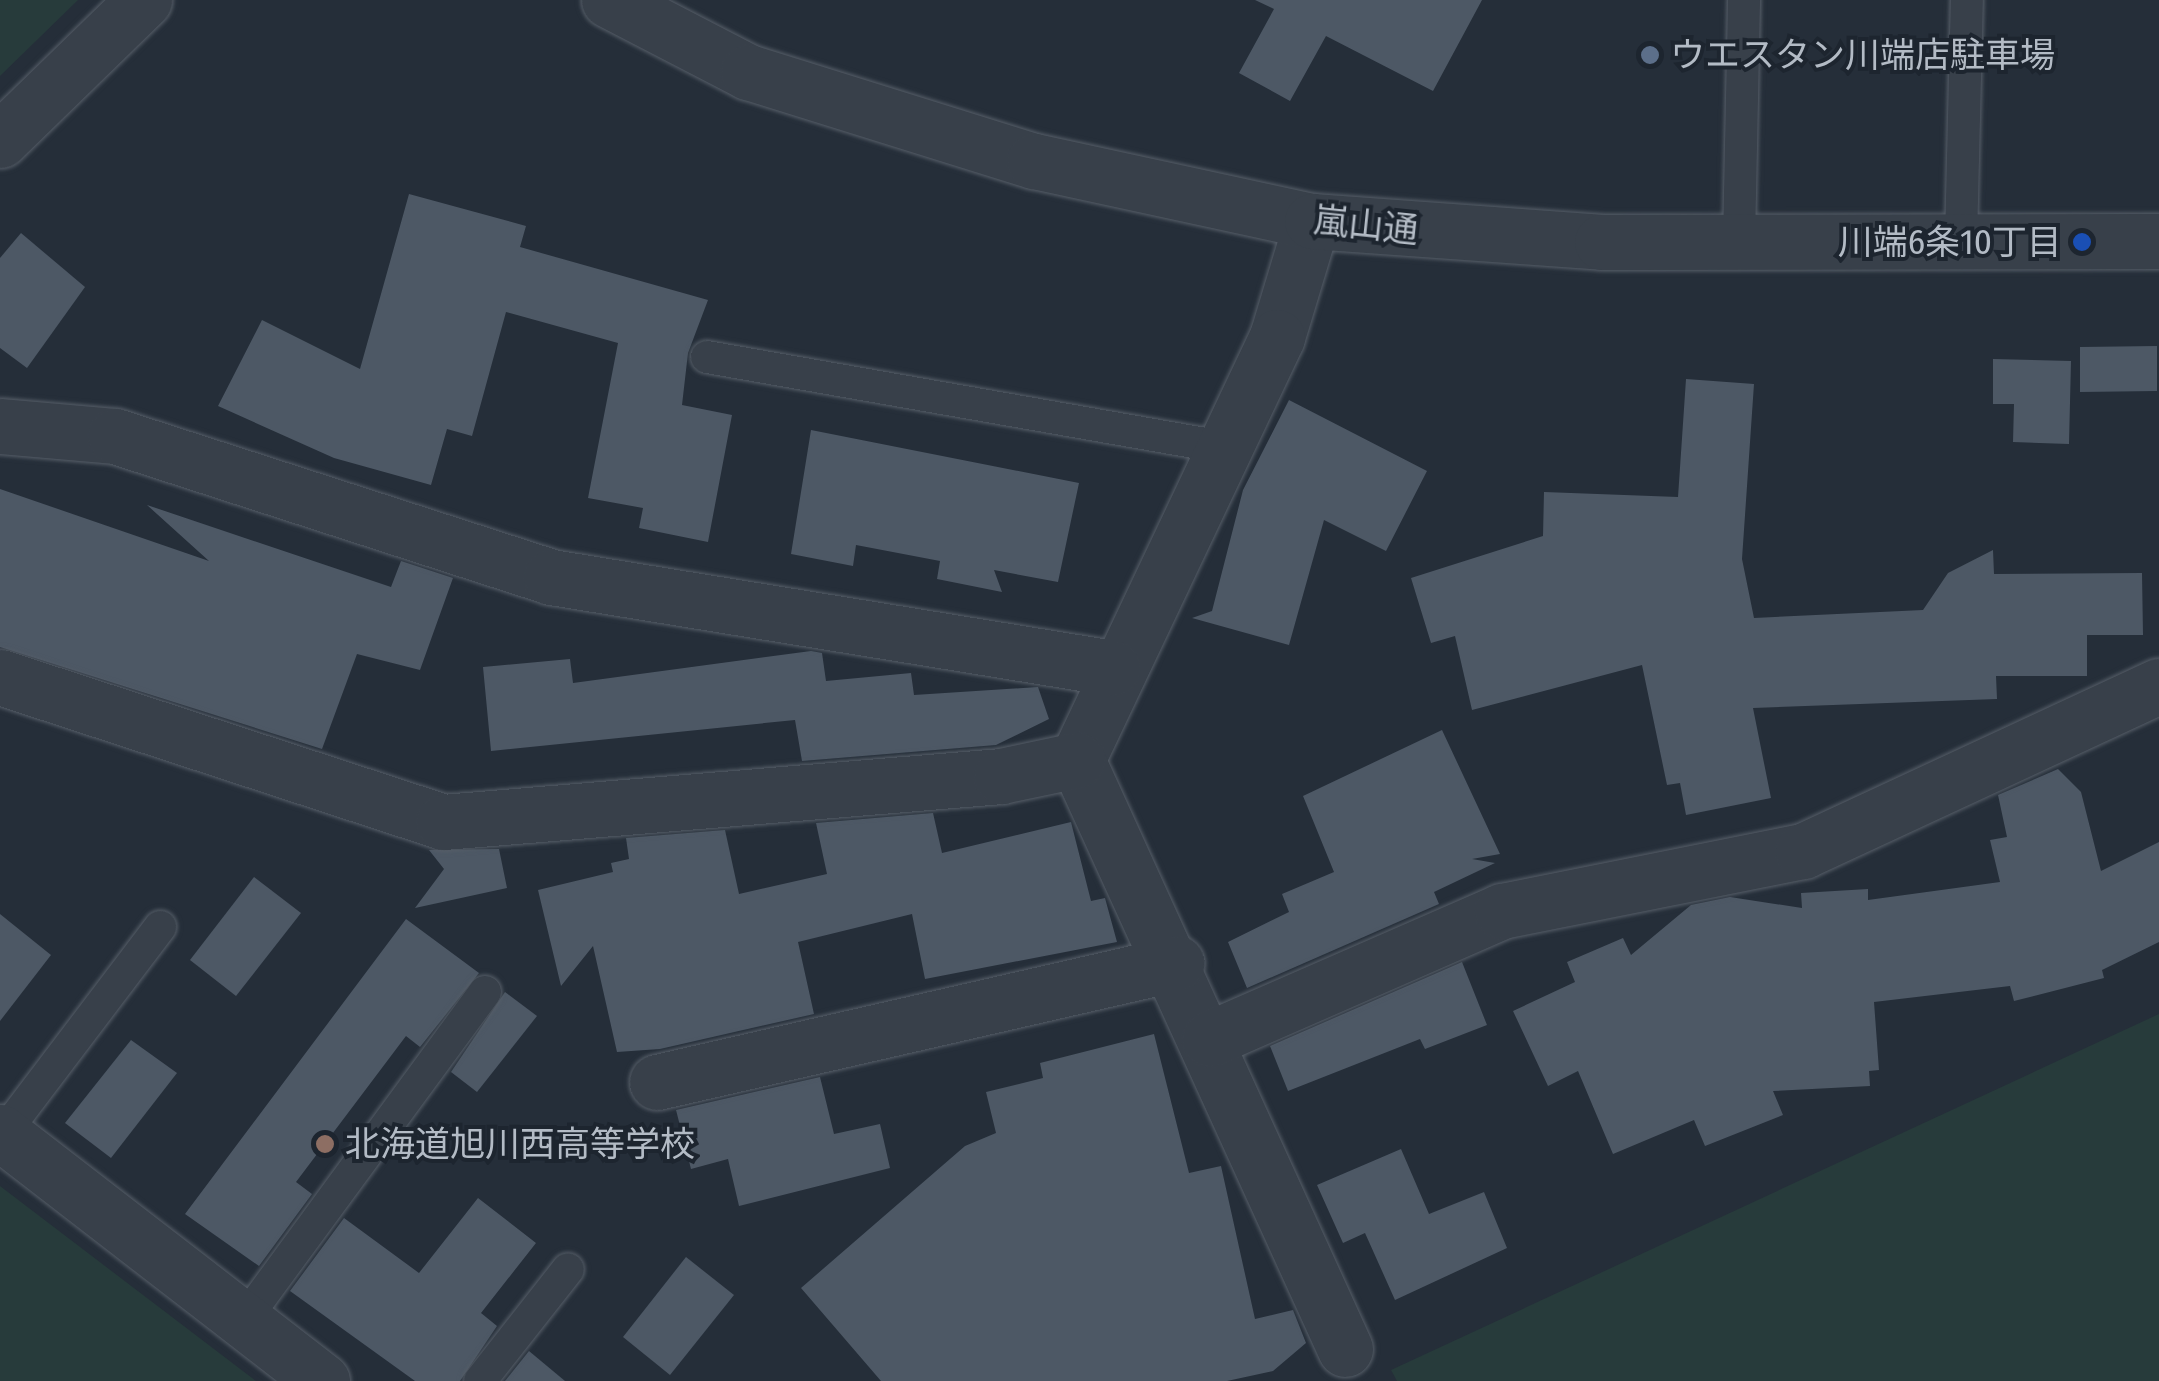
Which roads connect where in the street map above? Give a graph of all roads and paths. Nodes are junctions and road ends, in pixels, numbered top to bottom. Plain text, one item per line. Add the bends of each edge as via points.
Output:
1 (144, 0) edge
2 (609, 0) edge
3 (1744, 0) edge
4 (1966, 0) edge
5 (0, 140) edge
6 (1312, 220) junction
7 (1962, 240) junction
8 (1740, 241) junction
9 (2159, 241) edge
10 (707, 357) dead end
11 (0, 426) edge
12 (1222, 447) junction
13 (1113, 668) junction
14 (0, 677) edge
15 (2159, 686) edge
16 (1077, 760) junction
17 (160, 926) dead end
18 (1177, 963) junction
19 (484, 992) dead end
20 (1209, 1040) junction
21 (657, 1082) dead end
22 (2, 1133) edge
23 (568, 1270) dead end
24 (244, 1320) junction
25 (1350, 1365) edge
26 (322, 1381) edge
27 (480, 1381) edge

1 - 5 street
2 - 6 street, 嵐山通 via 748,72 1034,161
3 - 8 lane
4 - 7 lane
6 - 8 street, 嵐山通
6 - 12 street via 1277,337
7 - 8 street, 嵐山通
7 - 9 street, 嵐山通
10 - 12 lane
11 - 13 street via 115,436 550,577
12 - 13 street
13 - 16 street
14 - 16 street via 443,822 1002,776
15 - 20 street via 1803,850 1502,911
16 - 18 street
17 - 22 lane
18 - 20 street
18 - 21 street
19 - 24 lane
20 - 25 street
22 - 24 street
23 - 27 lane
24 - 26 street

